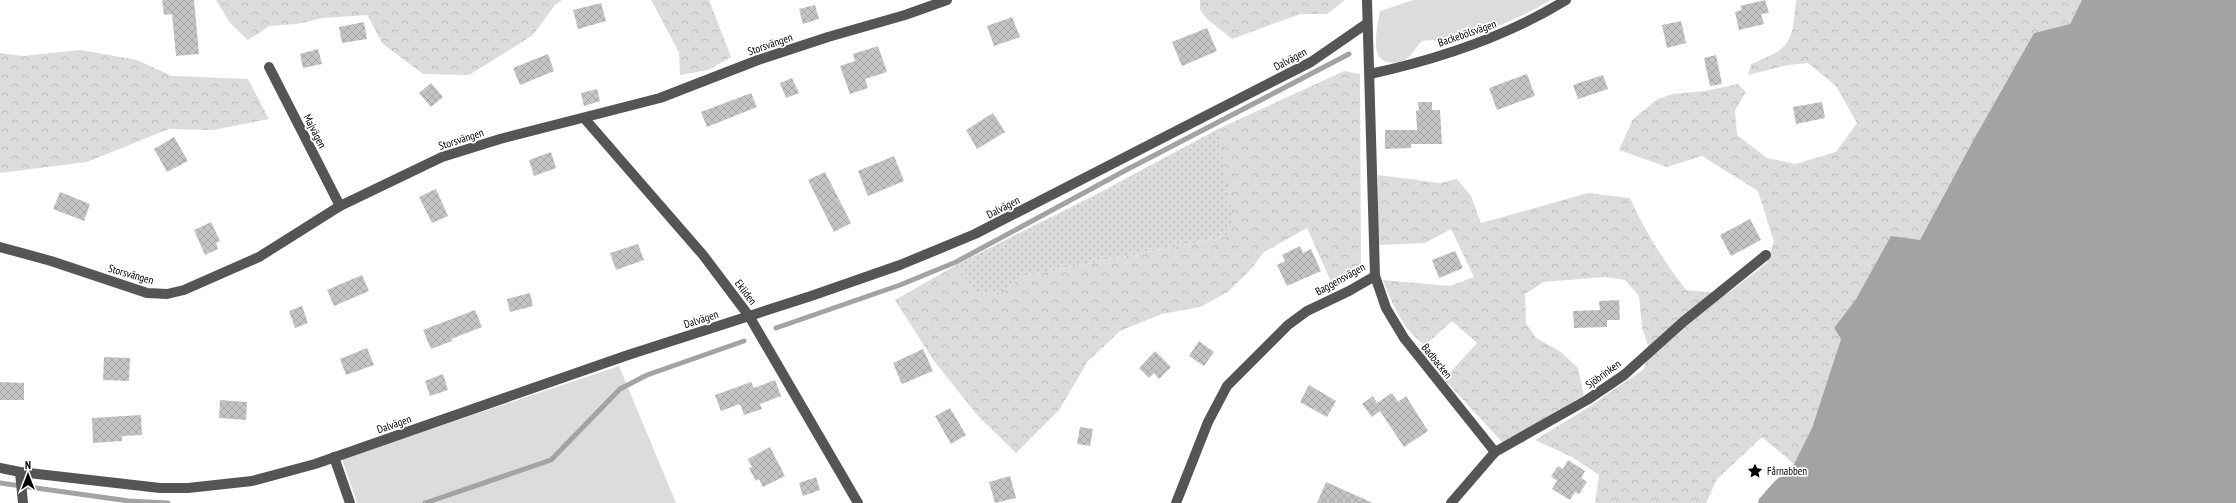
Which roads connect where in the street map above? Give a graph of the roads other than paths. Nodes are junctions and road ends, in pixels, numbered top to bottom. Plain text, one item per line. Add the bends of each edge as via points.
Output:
1 (947, 0) edge
2 (1367, 0) edge
3 (1566, 0) edge
4 (1366, 24) junction
5 (269, 67) dead end
6 (1370, 74) junction
7 (584, 118) junction
8 (340, 206) junction
9 (0, 247) edge
10 (1766, 255) dead end
11 (1375, 276) junction
12 (749, 316) junction
13 (1495, 452) junction
14 (334, 457) junction
15 (0, 468) edge
16 (20, 472) junction
17 (23, 503) edge
18 (350, 503) edge
19 (858, 503) edge
20 (1176, 503) edge
21 (1451, 503) edge

1 - 7 street, Storsvängen via 758,60 660,98
2 - 4 street, Baggensvägen
3 - 6 street, Backebölsvägen via 1541,16 1495,38 1404,67
4 - 6 street, Baggensvägen
4 - 12 street, Dalvägen via 1311,62 975,234 900,265
5 - 8 street, Majvägen
6 - 11 street, Baggensvägen
7 - 8 street, Storsvängen via 442,157
7 - 12 street, Ekliden via 703,255
8 - 9 street, Storsvängen via 252,261 167,294 147,293
10 - 13 street, Sjöbrinken via 1683,322 1624,375 1587,400
11 - 13 street, Badbacken via 1386,308 1404,338
11 - 20 street, Baggensvägen via 1307,311 1288,325 1227,386 1208,422
12 - 14 street, Dalvägen
12 - 19 street, Ekliden
13 - 21 street, Sjöbrinken
14 - 16 street, Dalvägen via 252,481 188,488 160,488
14 - 18 street
15 - 16 street, Dalvägen
16 - 17 street

